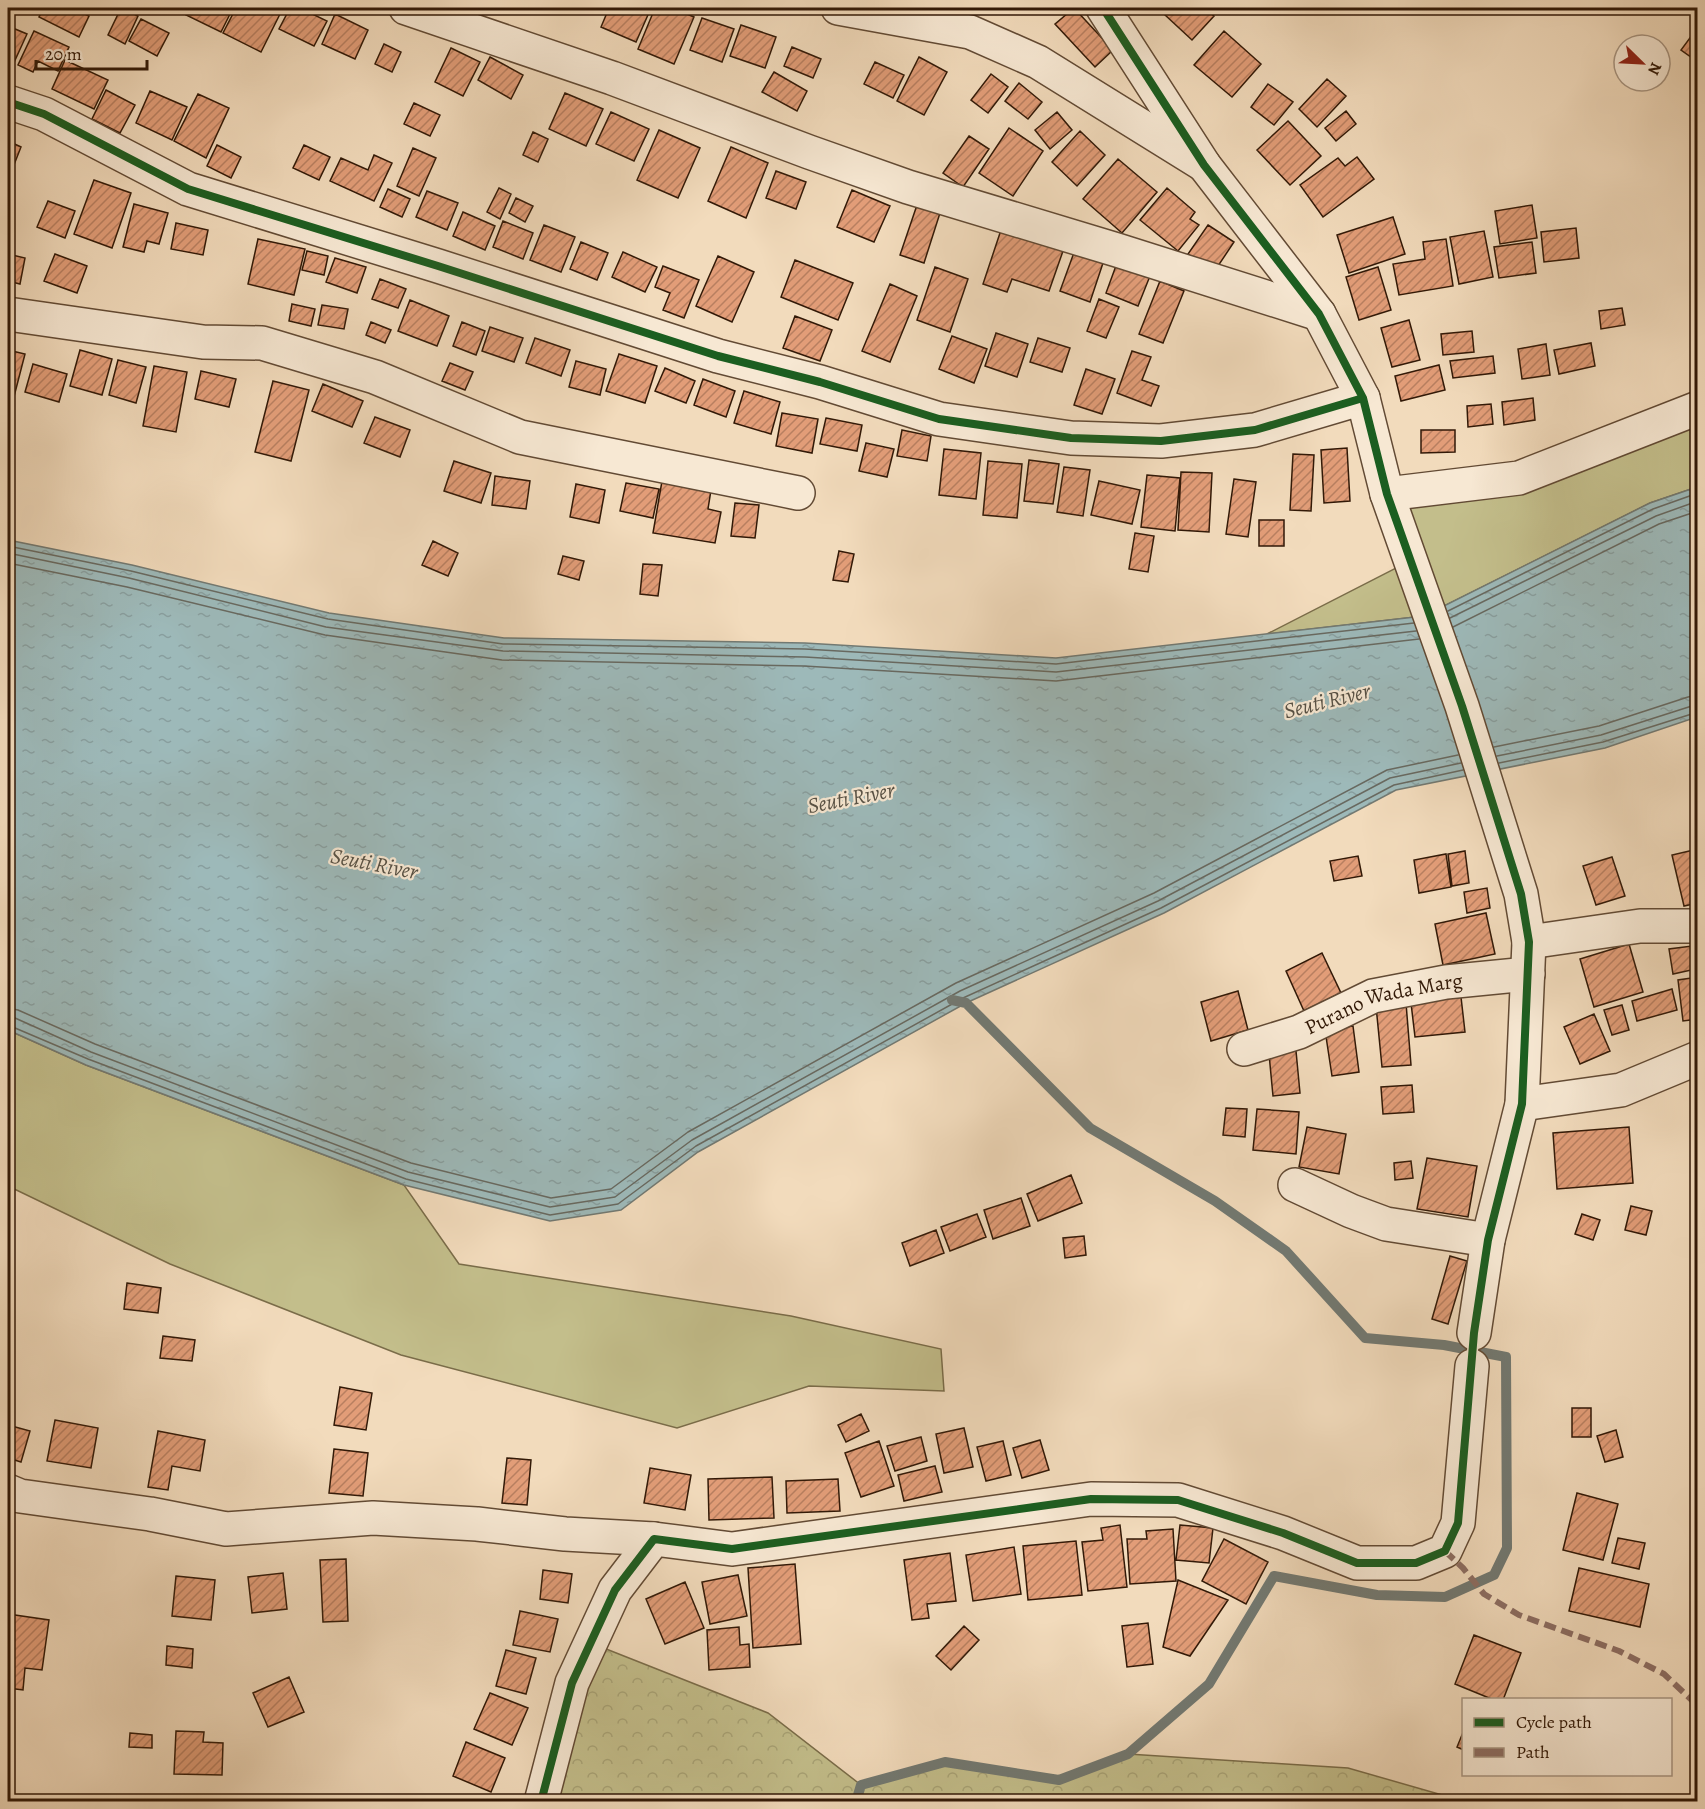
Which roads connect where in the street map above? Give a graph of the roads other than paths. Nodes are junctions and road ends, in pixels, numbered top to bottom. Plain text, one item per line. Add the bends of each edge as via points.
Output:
1 (406, 8) edge
2 (838, 8) edge
3 (1103, 8) edge
4 (8, 102) edge
5 (1204, 165) junction
6 (8, 314) edge
7 (1319, 314) junction
8 (1363, 398) junction
9 (1698, 408) edge
10 (798, 494) dead end
11 (1387, 494) junction
12 (1698, 926) edge
13 (1529, 942) junction
14 (1528, 974) junction
15 (1244, 1049) dead end
16 (1698, 1058) edge
17 (1521, 1104) junction
18 (1295, 1185) dead end
19 (1488, 1240) junction
20 (8, 1491) edge
21 (654, 1539) junction
22 (541, 1802) edge

1 - 7 street via 908,187
2 - 5 street via 970,32 1038,62
3 - 5 street
4 - 8 street via 44,114 188,189 718,356 939,419 1071,438 1161,441 1255,430
5 - 7 street
6 - 10 street via 202,342 262,343 375,377 520,437
7 - 8 street
8 - 11 street
9 - 11 street via 1519,478
11 - 13 street via 1462,706 1521,894
12 - 13 street via 1640,926
13 - 14 street
14 - 15 street, Purano Wada Marg via 1446,982 1373,996 1299,1032
14 - 17 street
16 - 17 street via 1622,1090
17 - 19 street
18 - 19 street via 1386,1224
19 - 21 street via 1474,1333 1458,1523 1445,1551 1416,1563 1357,1563 1283,1533 1178,1500 1091,1499 732,1549
20 - 21 street via 226,1529 373,1518
21 - 22 street via 615,1590 572,1683

